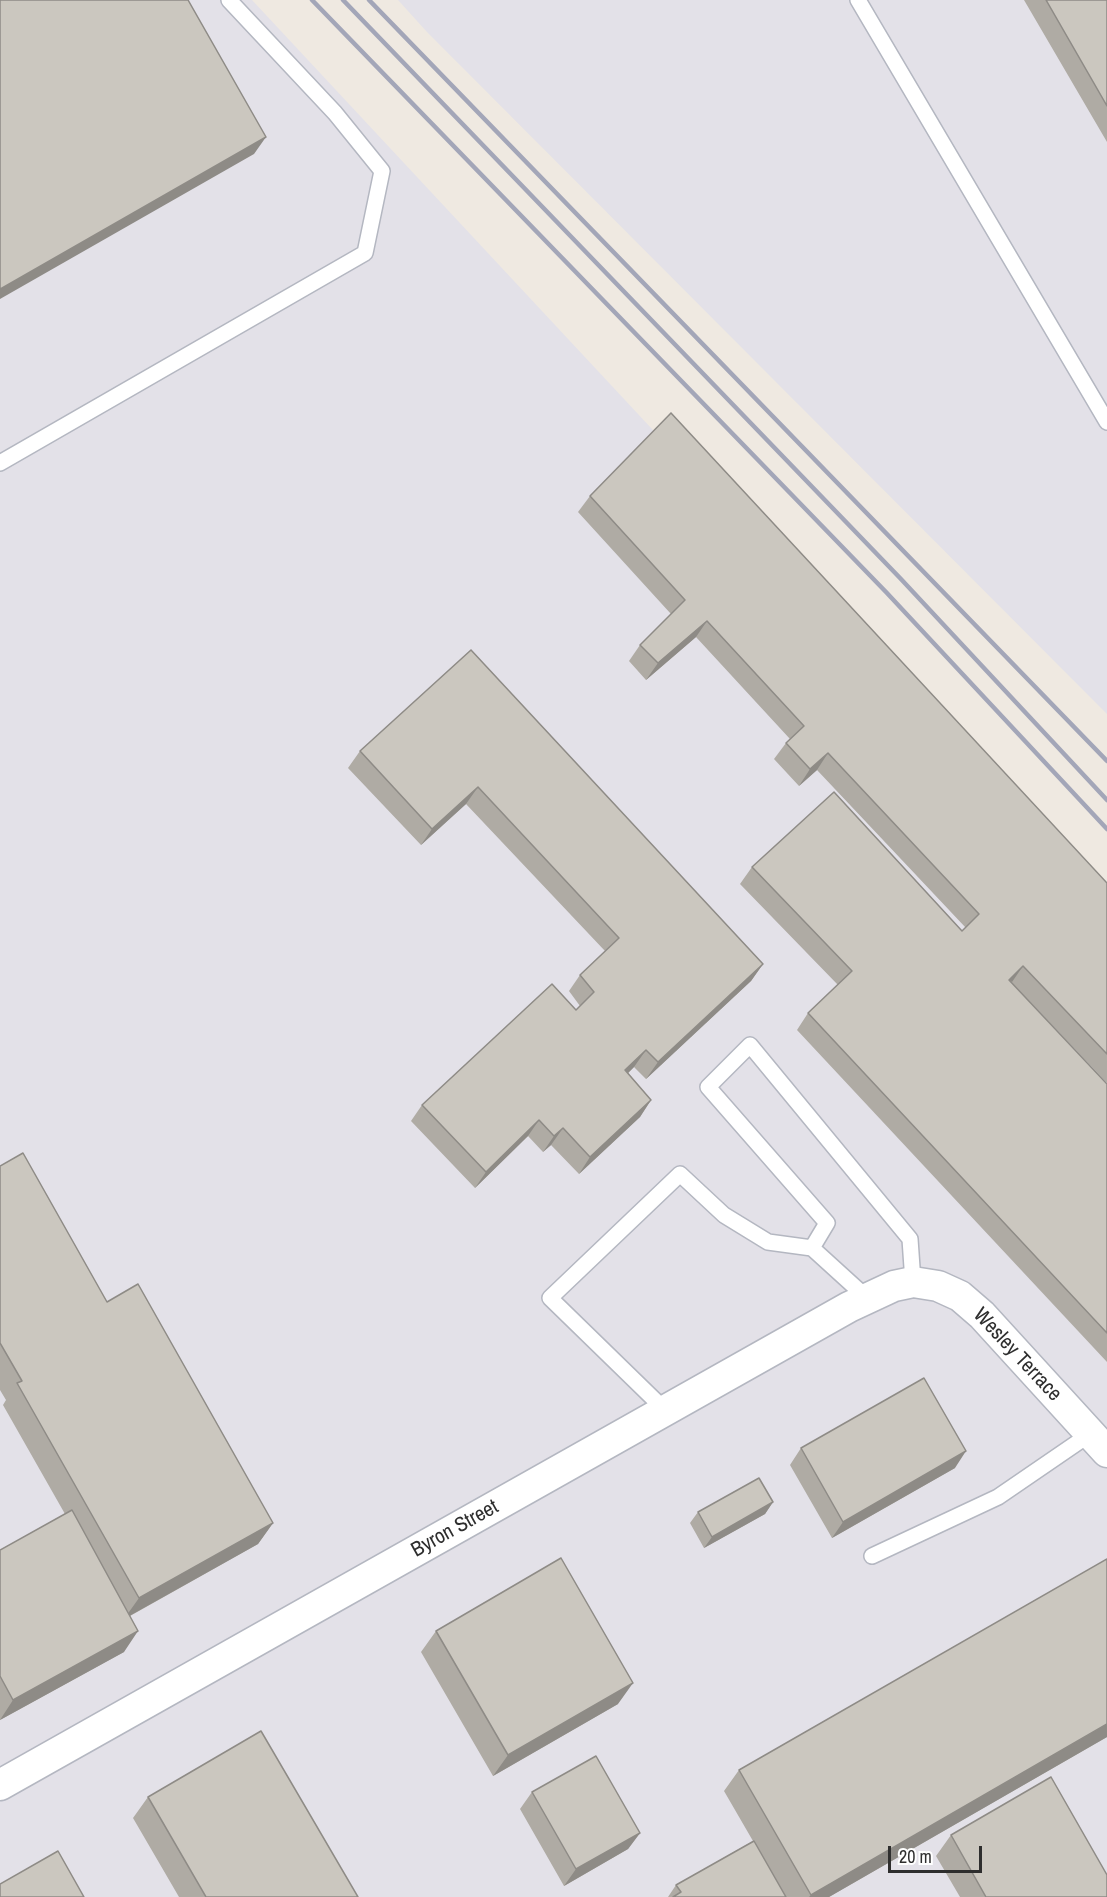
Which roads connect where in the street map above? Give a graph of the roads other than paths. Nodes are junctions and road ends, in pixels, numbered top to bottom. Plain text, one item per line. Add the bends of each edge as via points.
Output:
1 (229, 0) edge
2 (858, 0) edge
3 (1107, 422) edge
4 (0, 463) edge
5 (812, 1248) junction
6 (913, 1282) junction
7 (867, 1298) junction
8 (665, 1410) junction
9 (1099, 1443) edge
10 (872, 1556) dead end
11 (2, 1780) edge

1 - 4 lane via 335,113 382,171 365,253
2 - 3 lane
5 - 6 lane via 827,1223 708,1087 750,1045 910,1239
5 - 7 lane
5 - 8 lane via 768,1242 724,1215 680,1174 550,1299
6 - 7 street, Byron Street
6 - 9 street, Wesley Terrace via 938,1286 968,1302
7 - 8 street, Byron Street
8 - 11 street, Byron Street
9 - 10 lane via 998,1497

